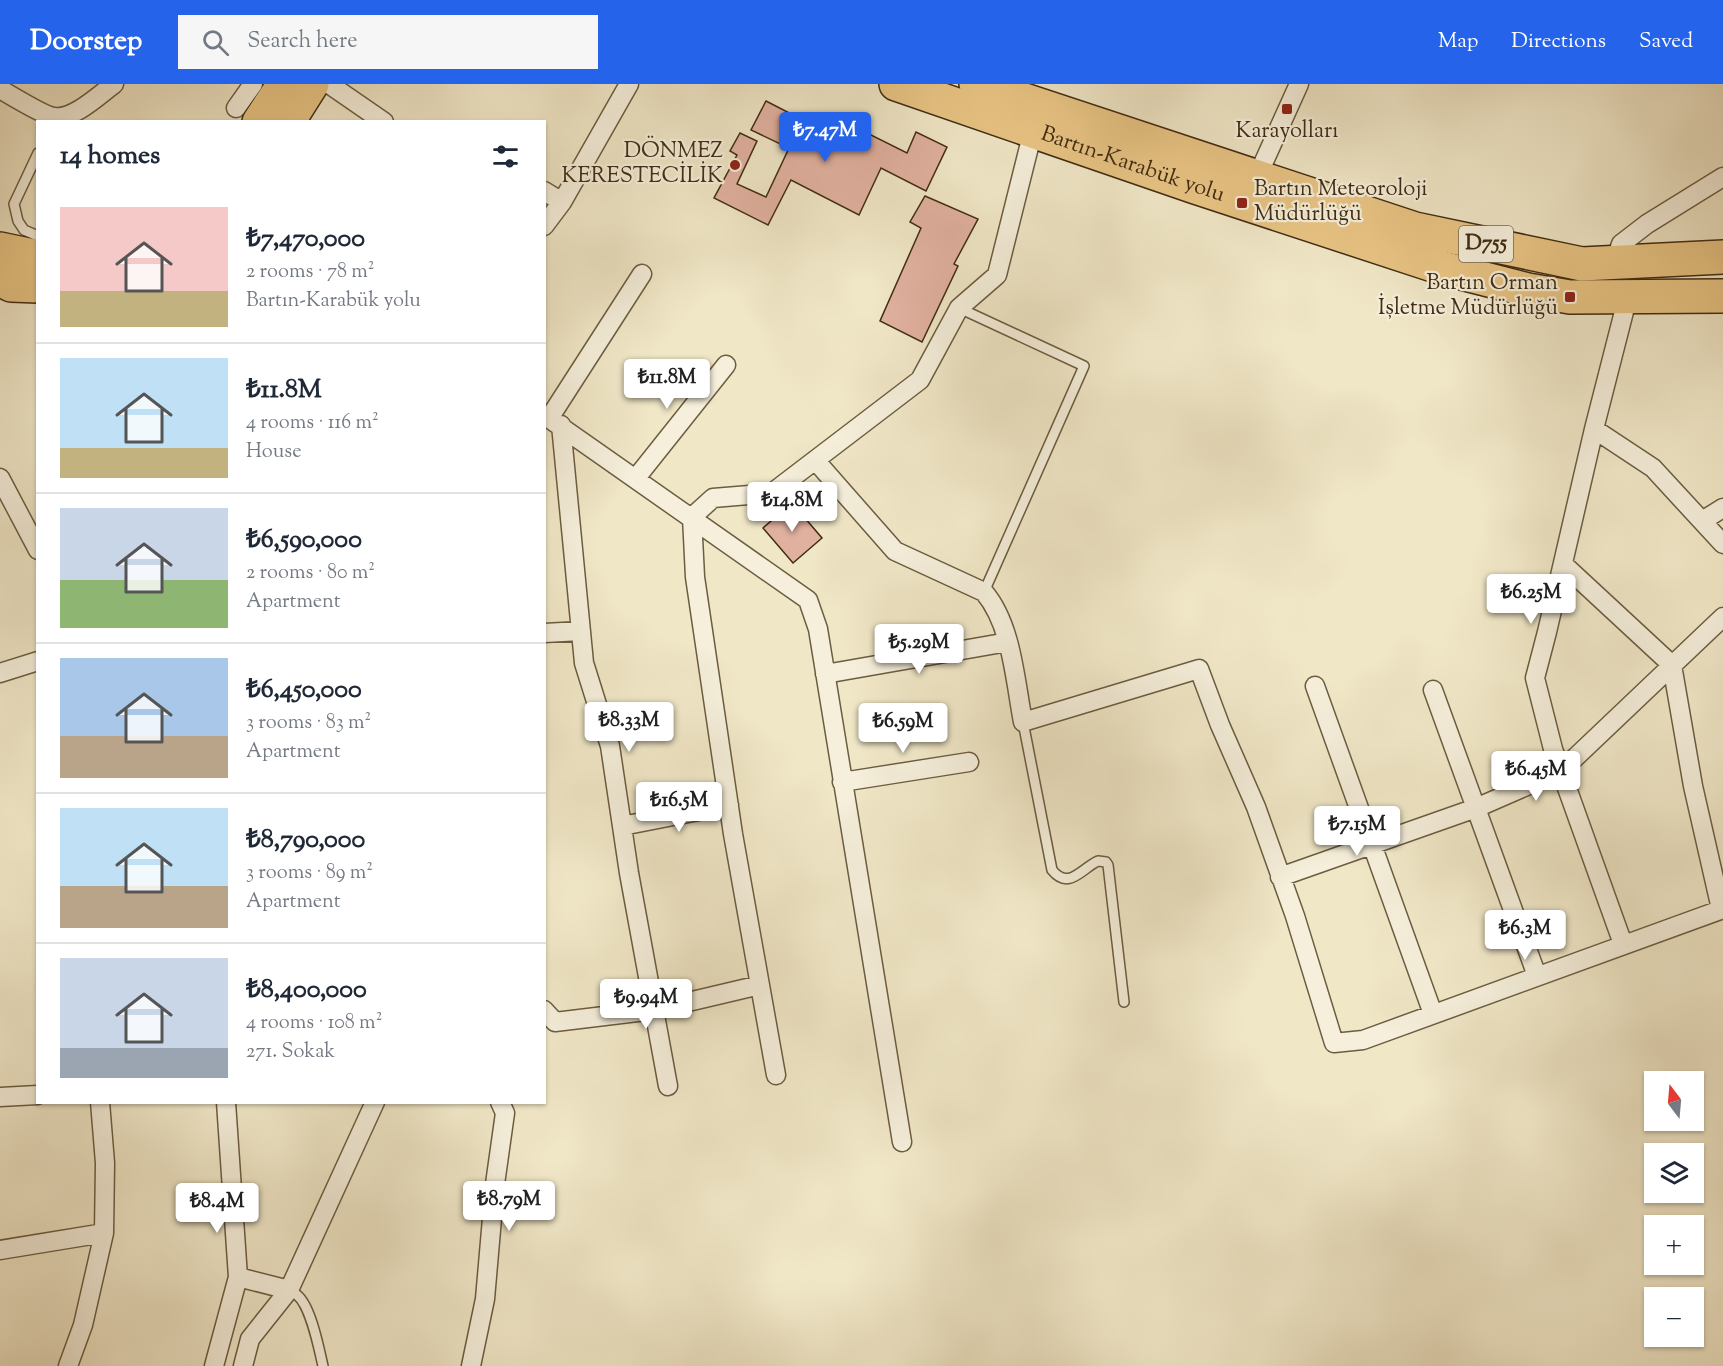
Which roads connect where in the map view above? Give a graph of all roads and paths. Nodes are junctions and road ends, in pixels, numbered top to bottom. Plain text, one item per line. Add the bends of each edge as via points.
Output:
1 (114, 84) edge
2 (253, 84) edge
3 (284, 84) edge
4 (312, 84) edge
5 (329, 84) edge
6 (629, 84) edge
7 (896, 84) edge
8 (976, 84) edge
9 (1299, 84) edge
10 (0, 89) edge
11 (247, 115) edge
12 (52, 119) edge
13 (289, 120) edge
14 (381, 120) edge
15 (1033, 131) junction
16 (36, 157) edge
17 (1257, 177) junction
18 (1723, 177) edge
19 (546, 192) edge
20 (562, 202) junction
21 (546, 222) edge
22 (36, 235) edge
23 (0, 249) edge
24 (36, 257) edge
25 (1723, 257) edge
26 (1615, 262) junction
27 (642, 274) dead end
28 (0, 279) edge
29 (36, 286) edge
30 (1629, 296) junction
31 (1723, 296) edge
32 (959, 308) junction
33 (726, 365) dead end
34 (552, 419) edge
35 (1594, 429) junction
36 (815, 460) junction
37 (0, 478) edge
38 (636, 478) junction
39 (1723, 508) edge
40 (692, 517) junction
41 (1702, 521) junction
42 (1723, 544) edge
43 (36, 546) edge
44 (1563, 564) junction
45 (984, 592) junction
46 (1723, 617) edge
47 (581, 631) junction
48 (546, 633) edge
49 (1008, 642) junction
50 (36, 662) edge
51 (1672, 665) junction
52 (0, 673) edge
53 (825, 674) junction
54 (1315, 686) dead end
55 (1433, 690) dead end
56 (1023, 722) junction
57 (969, 762) dead end
58 (1561, 771) junction
59 (843, 782) junction
60 (729, 805) junction
61 (1476, 808) junction
62 (622, 826) junction
63 (1372, 845) junction
64 (1280, 877) junction
65 (1722, 909) edge
66 (1623, 944) junction
67 (1537, 976) junction
68 (760, 985) junction
69 (1124, 1002) dead end
70 (654, 1011) junction
71 (546, 1012) edge
72 (1433, 1014) junction
73 (776, 1075) dead end
74 (668, 1086) dead end
75 (36, 1095) edge
76 (0, 1097) edge
77 (100, 1104) edge
78 (226, 1104) edge
79 (374, 1104) edge
80 (501, 1104) edge
81 (902, 1142) dead end
82 (104, 1233) junction
83 (0, 1250) edge
84 (237, 1277) junction
85 (289, 1290) junction
86 (68, 1366) edge
87 (214, 1366) edge
88 (243, 1366) edge
89 (323, 1366) edge
90 (471, 1366) edge

1 - 12 street via 76,111
2 - 11 street
3 - 11 highway
4 - 13 highway
5 - 14 street
6 - 20 street
7 - 15 highway, Bartın-Karabük yolu / D755
8 - 17 highway, Bartın-Karabük yolu / D755
9 - 17 street
10 - 12 street
15 - 30 highway, Bartın-Karabük yolu / D755 via 1442,268 1570,297
15 - 32 street via 997,275
16 - 22 lane via 14,204 24,230
17 - 26 highway, Bartın-Karabük yolu / D755 via 1415,230 1582,264
18 - 26 street via 1630,237 1622,244
19 - 20 street
20 - 21 street
23 - 24 highway
25 - 26 highway, Bartın-Karabük yolu / D755
27 - 34 street
28 - 29 highway via 11,285
30 - 31 highway, Bartın-Karabük yolu / D755
30 - 35 street
32 - 36 street via 920,380
32 - 45 lane via 1084,366
33 - 38 street
34 - 38 street
34 - 47 street
35 - 41 street via 1653,468
35 - 44 street
36 - 40 street via 772,493 713,498
36 - 45 street via 895,551
37 - 43 street
38 - 40 street
39 - 41 street
40 - 53 street via 808,600 818,629
40 - 60 street via 695,577
41 - 42 street
44 - 51 street
44 - 58 street via 1534,678
45 - 49 street via 999,613
46 - 51 street
47 - 48 street
47 - 62 street via 584,663 610,746
49 - 53 street
49 - 56 street
50 - 52 street
51 - 58 street
51 - 65 street via 1693,786
53 - 59 street
54 - 63 street
55 - 61 street
56 - 64 street via 1198,669 1256,807
56 - 69 lane via 1052,870 1068,879 1098,861 1108,865
57 - 59 street
58 - 61 street
58 - 66 street
59 - 81 street
60 - 62 street
60 - 68 street
61 - 63 street
61 - 67 street
62 - 70 street
63 - 64 street
63 - 72 street
64 - 72 street via 1334,1043 1363,1040
65 - 66 street
66 - 67 street
67 - 72 street
68 - 70 street
68 - 73 street
70 - 71 street via 555,1022
70 - 74 street
75 - 76 street
77 - 82 street via 105,1163
78 - 84 street
79 - 85 street
80 - 90 street via 505,1113 485,1299
82 - 83 street
82 - 86 street via 83,1325
84 - 85 street
84 - 87 street
85 - 88 street via 250,1339
85 - 89 lane via 305,1306

